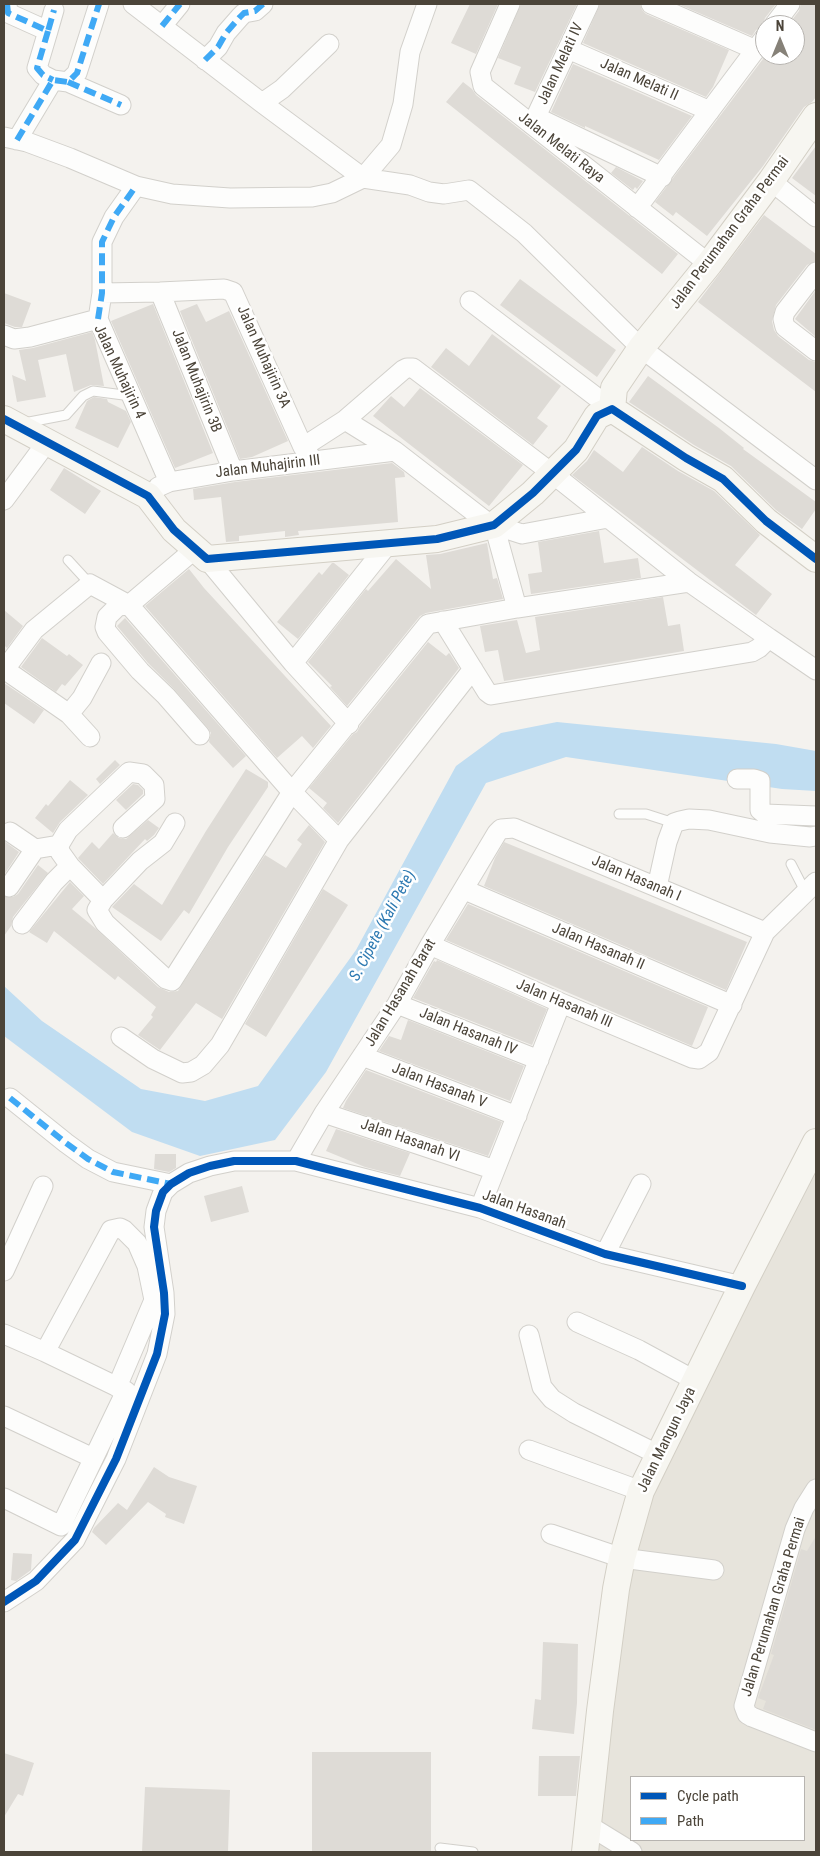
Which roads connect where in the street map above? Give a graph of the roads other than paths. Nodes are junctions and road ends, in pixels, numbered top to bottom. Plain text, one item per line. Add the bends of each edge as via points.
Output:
1 (7, 4) edge
2 (99, 4) edge
3 (133, 4) edge
4 (180, 4) edge
5 (263, 4) edge
6 (427, 4) edge
7 (510, 4) edge
8 (589, 4) edge
9 (651, 4) edge
10 (790, 4) edge
11 (54, 10) dead end
12 (782, 15) edge
13 (162, 26) junction
14 (48, 30) junction
15 (755, 41) edge
16 (329, 44) dead end
17 (568, 49) junction
18 (755, 51) edge
19 (205, 60) junction
20 (61, 81) junction
21 (262, 103) junction
22 (121, 105) dead end
23 (710, 111) junction
24 (816, 116) edge
25 (534, 121) junction
26 (11, 139) edge
27 (662, 176) junction
28 (363, 178) junction
29 (771, 181) junction
30 (136, 186) junction
31 (637, 208) junction
32 (816, 217) edge
33 (709, 264) junction
34 (816, 272) edge
35 (160, 292) junction
36 (102, 293) junction
37 (470, 301) dead end
38 (98, 319) junction
39 (4, 336) edge
40 (642, 348) junction
41 (816, 351) edge
42 (131, 396) junction
43 (612, 409) junction
44 (345, 420) junction
45 (10, 422) edge
46 (47, 442) junction
47 (394, 451) junction
48 (309, 454) junction
49 (233, 470) junction
50 (553, 474) junction
51 (816, 480) edge
52 (169, 482) junction
53 (143, 494) junction
54 (4, 500) edge
55 (608, 518) junction
56 (494, 525) junction
57 (388, 544) junction
58 (201, 554) junction
59 (816, 559) edge
60 (68, 560) dead end
61 (689, 582) junction
62 (90, 584) junction
63 (128, 605) junction
64 (517, 608) junction
65 (443, 621) junction
66 (769, 638) junction
67 (100, 663) dead end
68 (293, 663) junction
69 (4, 669) edge
70 (474, 669) junction
71 (816, 670) edge
72 (69, 714) junction
73 (348, 724) junction
74 (200, 735) dead end
75 (90, 737) dead end
76 (736, 779) dead end
77 (292, 792) junction
78 (619, 814) dead end
79 (816, 816) edge
80 (175, 823) dead end
81 (674, 823) junction
82 (123, 828) dead end
83 (506, 828) joint
84 (10, 832) dead end
85 (816, 836) edge
86 (339, 840) junction
87 (58, 845) junction
88 (35, 849) junction
89 (791, 864) dead end
90 (70, 866) junction
91 (9, 887) dead end
92 (657, 887) junction
93 (811, 888) edge
94 (465, 890) junction
95 (103, 900) junction
96 (22, 924) dead end
97 (765, 932) junction
98 (430, 945) junction
99 (561, 1003) junction
100 (397, 1004) junction
101 (732, 1005) junction
102 (121, 1037) dead end
103 (362, 1056) junction
104 (539, 1060) junction
105 (10, 1098) dead end
106 (324, 1113) junction
107 (516, 1116) junction
108 (816, 1142) edge
109 (296, 1161) junction
110 (495, 1170) junction
111 (170, 1184) junction
112 (641, 1184) dead end
113 (44, 1186) dead end
114 (480, 1208) junction
115 (605, 1254) junction
116 (4, 1271) edge
117 (742, 1286) junction
118 (577, 1322) dead end
119 (4, 1334) edge
120 (530, 1335) dead end
121 (44, 1352) junction
122 (696, 1381) junction
123 (118, 1387) junction
124 (4, 1416) edge
125 (529, 1450) dead end
126 (659, 1455) junction
127 (93, 1458) junction
128 (816, 1489) edge
129 (641, 1491) junction
130 (4, 1498) edge
131 (551, 1534) dead end
132 (622, 1558) junction
133 (714, 1570) dead end
134 (4, 1602) edge
135 (816, 1742) edge
136 (588, 1825) junction
137 (440, 1848) dead end
138 (473, 1852) edge
139 (585, 1852) edge
140 (632, 1852) edge

1 - 14 street via 8,13
2 - 20 street via 77,73
3 - 13 street
4 - 13 street
5 - 19 street via 255,11 244,13
6 - 28 street via 410,52 403,104 390,145
7 - 25 street, Jalan Melati Raya via 480,77 483,86
8 - 17 street, Jalan Melati IV
9 - 15 street
10 - 12 street
11 - 14 street
13 - 19 street
14 - 20 street via 37,68 43,75
16 - 21 street via 282,89
17 - 23 street, Jalan Melati II
17 - 25 street, Jalan Melati IV
18 - 23 street
19 - 21 street
20 - 22 street
20 - 26 street
21 - 28 street
23 - 27 street
24 - 29 street, Jalan Perumahan Graha Permai
25 - 27 street
25 - 31 street, Jalan Melati Raya
26 - 30 street via 70,158
27 - 31 street
28 - 30 street via 332,193 312,197 199,197
28 - 40 street via 444,194 469,190 524,233
29 - 32 street
29 - 33 street, Jalan Perumahan Graha Permai
30 - 36 street via 114,217 102,242
31 - 33 street, Jalan Melati Raya
33 - 40 street, Jalan Perumahan Graha Permai
34 - 41 street via 783,319 785,327
35 - 36 street
35 - 48 street, Jalan Muhajirin 3A via 224,289 233,292
35 - 49 street, Jalan Muhajirin 3B
36 - 38 street
37 - 43 street
38 - 39 street, Jalan Muhajirin 4 via 30,337 14,339
38 - 42 street, Jalan Muhajirin 4
40 - 43 street, Jalan Perumahan Graha Permai via 614,388
40 - 51 street
42 - 45 lane via 93,390 66,415
42 - 52 street, Jalan Muhajirin 4
43 - 50 street via 597,416 576,450
43 - 59 street via 723,479 766,521
44 - 47 street
44 - 48 street
44 - 50 street via 411,367
45 - 46 street
46 - 53 street
46 - 54 street
47 - 48 street, Jalan Muhajirin III
47 - 56 street
48 - 49 street, Jalan Muhajirin III
49 - 52 street, Jalan Muhajirin III
50 - 55 street
50 - 56 street
52 - 53 street, Jalan Muhajirin III
53 - 58 street via 174,530
55 - 56 street via 522,534
55 - 61 street
56 - 57 street via 437,539
56 - 64 street
57 - 58 street
57 - 68 street
58 - 63 street
58 - 68 street
60 - 62 lane
61 - 64 street
61 - 66 street
62 - 63 street
62 - 69 street via 34,630
63 - 74 street via 118,606 107,617 107,632
63 - 77 street
64 - 65 street
65 - 70 street
65 - 73 street via 425,627
66 - 70 street via 752,652 492,695
66 - 71 street
67 - 72 street via 82,698
68 - 73 street
69 - 72 street
70 - 86 street
72 - 75 street
73 - 77 street
76 - 79 street via 760,781 760,810 764,814
77 - 86 street
77 - 95 street via 172,981 104,923 97,910
78 - 81 lane via 646,814
80 - 95 street via 163,844 140,861
81 - 85 street via 689,819 708,820 770,833
81 - 92 street
82 - 87 street via 155,799 154,785 143,774 129,772 68,830
83 - 92 street, Jalan Hasanah I via 514,828
83 - 94 street, Jalan Hasanah Barat via 497,833
84 - 88 street
86 - 102 street via 220,1045 203,1065 182,1073 153,1059
87 - 88 street
87 - 90 street
88 - 91 street
89 - 93 lane
90 - 95 street
90 - 96 street
92 - 97 street, Jalan Hasanah I
93 - 97 street
94 - 98 street, Jalan Hasanah Barat
94 - 101 street, Jalan Hasanah II
97 - 101 street
98 - 99 street, Jalan Hasanah III
98 - 100 street, Jalan Hasanah Barat
99 - 101 street, Jalan Hasanah III via 698,1059 709,1052
99 - 104 street
100 - 103 street, Jalan Hasanah Barat
100 - 104 street, Jalan Hasanah IV
103 - 106 street, Jalan Hasanah Barat
103 - 107 street, Jalan Hasanah V
104 - 107 street
105 - 111 street via 88,1159 114,1172
106 - 109 street, Jalan Hasanah Barat
106 - 110 street, Jalan Hasanah VI
107 - 110 street
108 - 117 street, Jalan Mangun Jaya
109 - 111 street, Jalan Hasanah via 218,1164 189,1173
109 - 114 street, Jalan Hasanah
110 - 114 street
111 - 134 street via 163,1192 154,1227 164,1294 163,1326 156,1354 116,1459 75,1540 36,1581
112 - 115 street
113 - 116 street
114 - 115 street, Jalan Hasanah
115 - 117 street, Jalan Hasanah
117 - 122 street, Jalan Mangun Jaya
118 - 122 street
119 - 121 street
120 - 126 street via 542,1387 552,1399
121 - 123 street
121 - 123 street via 111,1230 120,1228 137,1243 147,1266 154,1300
122 - 126 street, Jalan Mangun Jaya
123 - 127 street via 126,1391
124 - 127 street
125 - 129 street
126 - 129 street, Jalan Mangun Jaya
127 - 130 street via 61,1526
128 - 135 street, Jalan Perumahan Graha Permai via 795,1529 744,1706 752,1717
129 - 132 street, Jalan Mangun Jaya
131 - 132 street
132 - 133 street
132 - 136 street, Jalan Mangun Jaya
136 - 139 street, Jalan Mangun Jaya
136 - 140 street
137 - 138 lane

